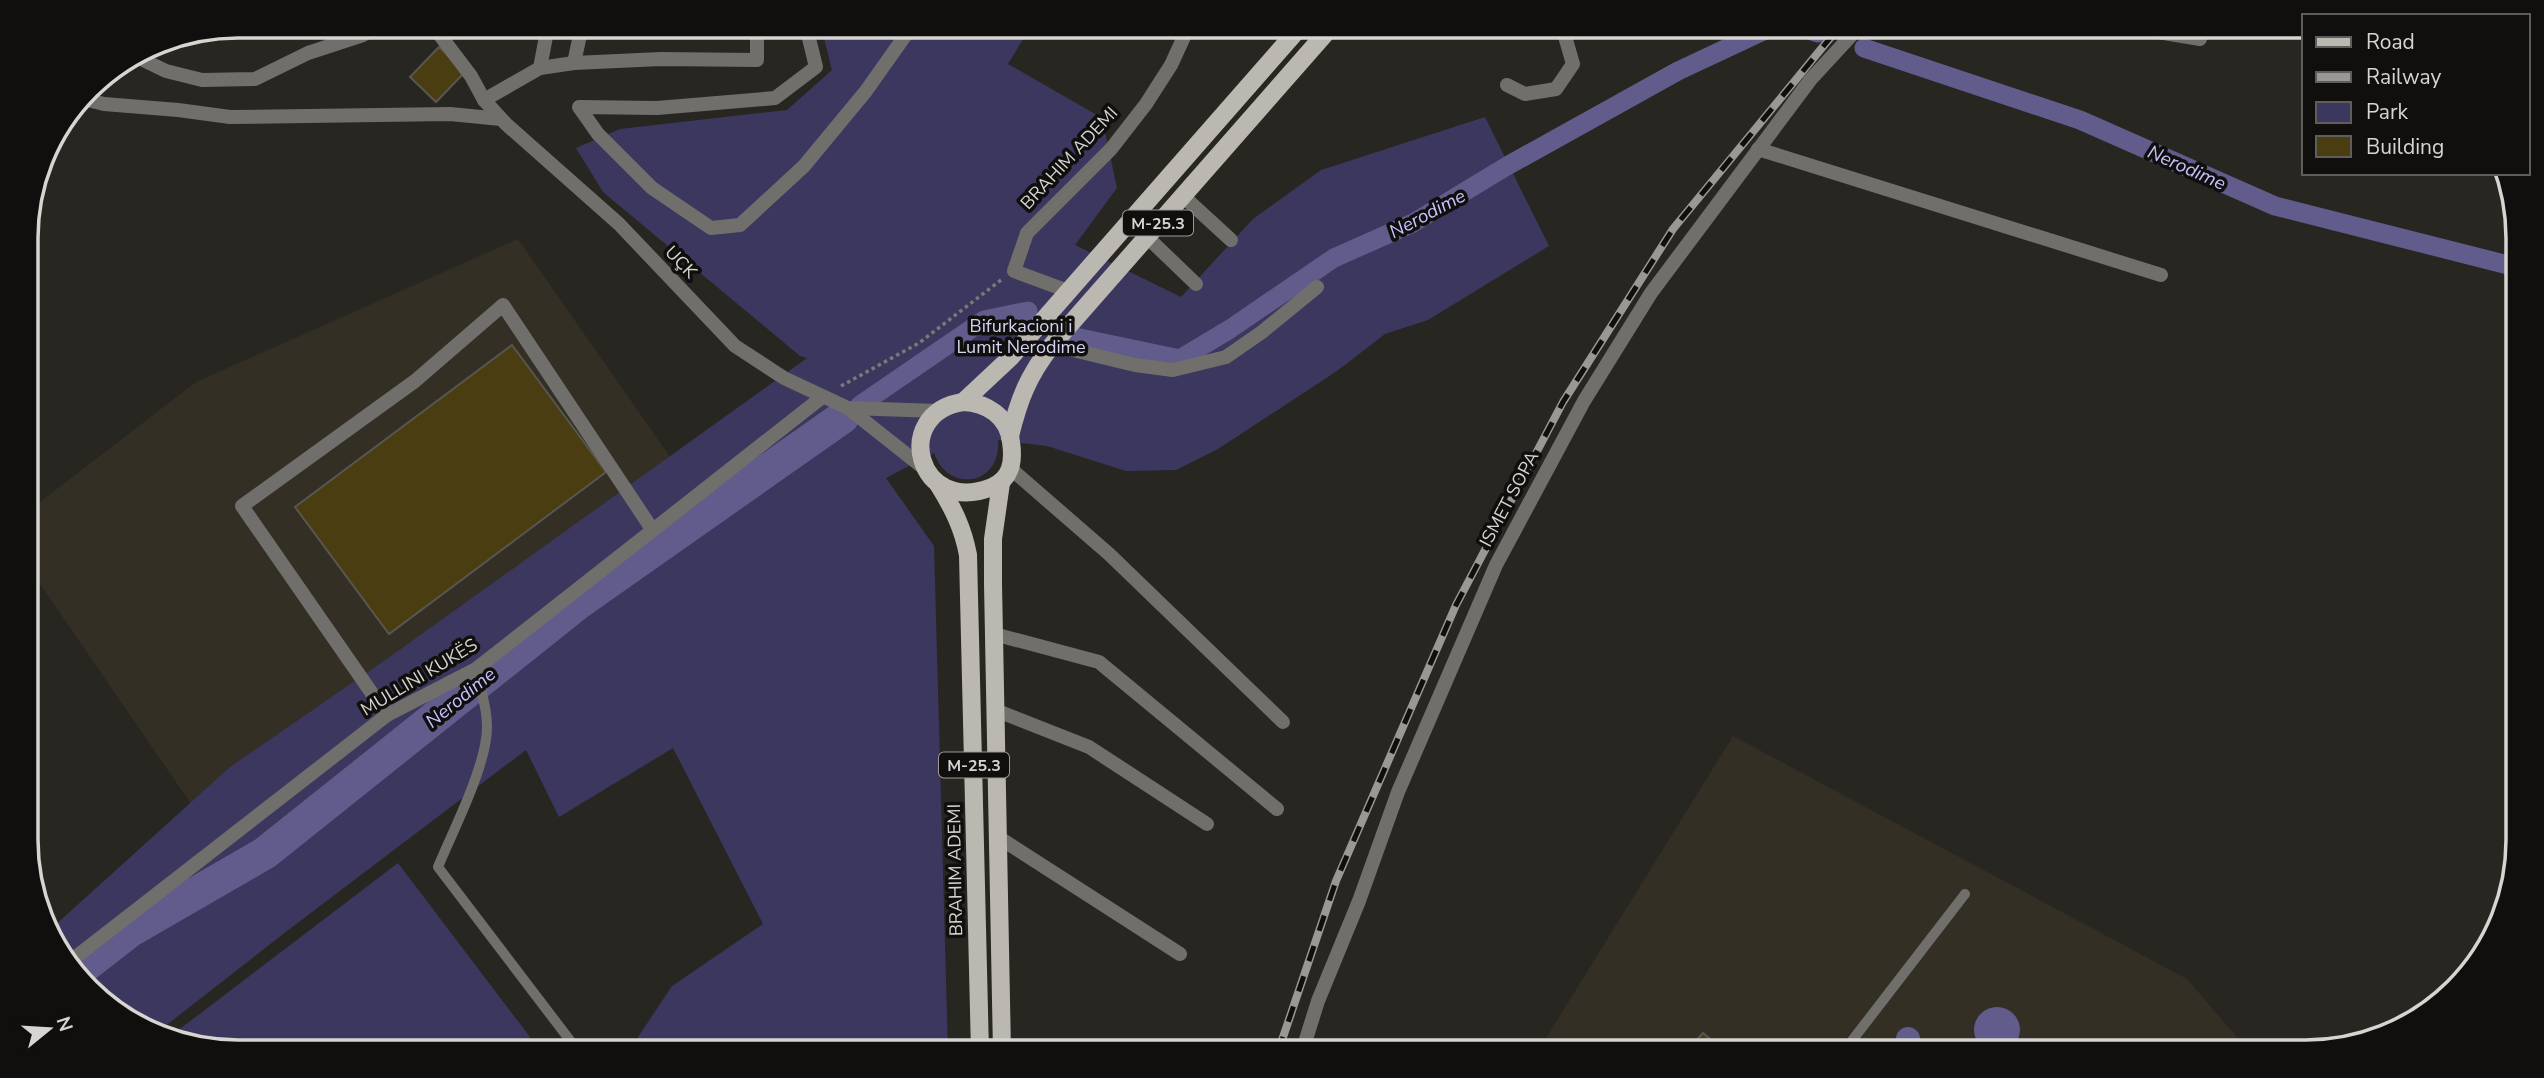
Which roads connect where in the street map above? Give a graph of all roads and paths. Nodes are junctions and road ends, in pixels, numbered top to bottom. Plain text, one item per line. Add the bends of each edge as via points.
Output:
1 (351, 39) edge
2 (443, 39) edge
3 (546, 39) edge
4 (579, 39) edge
5 (757, 39) edge
6 (809, 39) edge
7 (903, 39) edge
8 (1183, 39) edge
9 (1290, 39) edge
10 (1321, 39) edge
11 (1566, 39) edge
12 (1848, 39) edge
13 (146, 61) edge
14 (574, 63) junction
15 (540, 68) junction
16 (1507, 85) dead end
17 (484, 100) junction
18 (93, 101) edge
19 (501, 119) junction
20 (1758, 149) junction
21 (1183, 196) junction
22 (1146, 236) junction
23 (1231, 240) dead end
24 (1014, 271) junction
25 (2161, 275) dead end
26 (1196, 284) dead end
27 (1317, 288) dead end
28 (1068, 291) junction
29 (1052, 345) junction
30 (821, 398) junction
31 (962, 401) junction
32 (848, 408) junction
33 (938, 411) junction
34 (1010, 436) junction
35 (925, 469) junction
36 (1006, 476) junction
37 (938, 484) junction
38 (652, 529) junction
39 (994, 634) junction
40 (476, 670) junction
41 (995, 710) junction
42 (387, 715) junction
43 (1283, 722) dead end
44 (1278, 809) dead end
45 (1207, 824) dead end
46 (998, 837) junction
47 (1965, 894) dead end
48 (1180, 954) dead end
49 (77, 956) edge
50 (1306, 1039) edge
51 (1853, 1039) edge
52 (570, 1040) edge
53 (980, 1040) edge
54 (1002, 1040) edge

1 - 13 street via 254,79 202,80
2 - 17 street, UÇK
3 - 15 street
4 - 14 street
5 - 14 street via 757,60
6 - 7 street via 816,67 775,97 657,108 579,107 598,134 652,188 711,228 740,225 804,166
8 - 24 street, BRAHIM ADEMI via 1146,104 1111,149 1027,233
9 - 28 main road, M-25.3
10 - 21 main road, M-25.3
11 - 16 street via 1573,64 1556,89 1525,94
12 - 20 street, ISMET SOPA
14 - 15 street
15 - 17 street
17 - 19 street, UÇK
18 - 19 street via 230,117 450,114
19 - 30 street, UÇK via 619,224 734,346
20 - 25 street
20 - 50 street, ISMET SOPA via 1644,304 1584,401 1496,565 1398,792
21 - 22 main road, M-25.3
21 - 23 street
22 - 26 street
22 - 29 main road, M-25.3
24 - 28 street
24 - 30 path via 919,343
27 - 29 street via 1226,357 1173,370
28 - 31 main road, M-25.3 via 1010,358
29 - 34 main road, M-25.3 via 1019,400
30 - 32 street, UÇK
30 - 38 street, MULLINI KUKËS
31 - 33 main road, M-25.3
31 - 34 main road via 998,414
32 - 33 street, UÇK
32 - 35 street, UÇK
33 - 35 main road via 921,438
34 - 36 main road, M-25.3
35 - 37 main road, BRAHIM ADEMI / M-25.3
36 - 37 main road via 969,494
36 - 39 main road, M-25.3 via 993,539
36 - 43 street via 1110,554
37 - 53 main road, BRAHIM ADEMI / M-25.3 via 956,514 968,555
38 - 40 street, MULLINI KUKËS
38 - 42 street via 503,305 415,381 242,506
39 - 41 main road, M-25.3
39 - 44 street via 1099,662
40 - 42 street, MULLINI KUKËS
40 - 52 lane via 485,706 486,738 438,867
41 - 45 street via 1089,747
41 - 46 main road, M-25.3
42 - 49 street, MULLINI KUKËS
46 - 48 street
46 - 54 main road, M-25.3
47 - 51 lane

